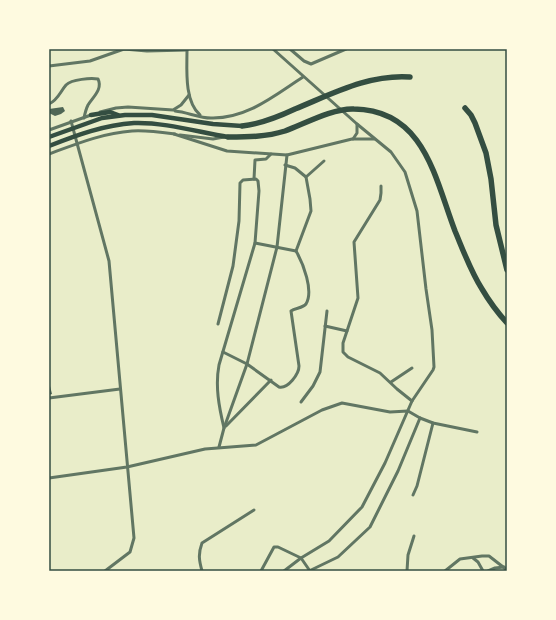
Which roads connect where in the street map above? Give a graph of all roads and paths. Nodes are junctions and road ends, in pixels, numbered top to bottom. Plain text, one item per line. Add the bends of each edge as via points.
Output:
1 (273, 49) edge
2 (290, 49) edge
3 (346, 49) edge
4 (187, 50) edge
5 (49, 66) edge
6 (303, 77) junction
7 (410, 77) dead end
8 (188, 95) junction
9 (49, 104) edge
10 (465, 108) dead end
11 (173, 110) junction
12 (91, 115) junction
13 (118, 115) junction
14 (84, 118) junction
15 (209, 118) junction
16 (71, 122) junction
17 (357, 124) junction
18 (242, 126) joint
19 (73, 128) junction
20 (49, 130) edge
21 (174, 134) junction
22 (75, 135) junction
23 (49, 137) edge
24 (228, 137) junction
25 (374, 139) junction
26 (352, 140) junction
27 (78, 143) junction
28 (49, 146) edge
29 (49, 154) edge
30 (271, 154) junction
31 (287, 155) junction
32 (324, 161) dead end
33 (286, 165) junction
34 (306, 177) junction
35 (255, 179) junction
36 (381, 186) dead end
37 (254, 243) junction
38 (277, 247) junction
39 (296, 251) junction
40 (507, 270) edge
41 (327, 311) dead end
42 (506, 322) edge
43 (218, 324) dead end
44 (325, 326) junction
45 (347, 331) junction
46 (223, 352) junction
47 (247, 364) junction
48 (412, 368) dead end
49 (271, 380) junction
50 (391, 382) junction
51 (120, 389) junction
52 (49, 398) edge
53 (412, 401) junction
54 (301, 402) dead end
55 (408, 411) junction
56 (420, 418) junction
57 (432, 423) junction
58 (224, 428) junction
59 (477, 432) dead end
60 (219, 447) junction
61 (127, 467) junction
62 (49, 478) edge
63 (414, 495) dead end
64 (254, 510) dead end
65 (414, 536) dead end
66 (471, 557) junction
67 (301, 558) junction
68 (505, 568) edge
69 (105, 571) edge
70 (202, 571) edge
71 (261, 571) edge
72 (284, 571) edge
73 (310, 571) edge
74 (408, 571) edge
75 (445, 571) edge
76 (483, 571) edge
77 (488, 571) edge

1 - 6 street
2 - 3 street via 311,64
4 - 5 street via 124,49 90,60
4 - 8 street
6 - 15 street via 246,112 236,116
6 - 17 street
7 - 18 highway via 373,79 257,124
8 - 11 street via 181,105
8 - 15 street via 197,112
9 - 14 street via 55,102 70,83 90,78 98,79 99,87 87,106
10 - 40 highway via 475,123 486,153 496,225
11 - 12 street via 128,107 104,110
11 - 15 street
12 - 13 main road via 110,112
12 - 14 street
13 - 18 main road via 152,115
13 - 19 main road
14 - 16 street
16 - 19 street
16 - 20 street
17 - 25 street
17 - 26 street via 357,134
19 - 22 street
19 - 23 main road
21 - 24 street via 213,139
21 - 27 street via 132,131 107,134
21 - 30 street via 228,151
22 - 24 main road via 108,126 135,123
22 - 27 street
22 - 28 main road
24 - 42 highway via 273,134 318,117 352,109 387,116 407,128 431,163 456,232 482,289
25 - 26 street
25 - 53 street via 391,152 405,172 417,211 432,330 434,367
26 - 31 street
27 - 29 street
27 - 51 street via 109,262
30 - 31 street
30 - 35 street via 266,159 255,160
31 - 33 street
32 - 34 street
33 - 34 street via 295,168
33 - 38 street
34 - 39 street via 311,211
35 - 37 street via 260,191
35 - 43 street via 243,180 240,183 239,221 233,266
36 - 45 street via 380,200 354,242 358,298
37 - 38 street
37 - 46 street
38 - 39 street
38 - 47 street
39 - 49 street via 303,263 308,292 306,304 291,311 299,370 287,386 282,388
41 - 44 street
44 - 45 street
44 - 54 street via 320,372
45 - 50 street via 342,348 348,357 380,373
46 - 47 street
46 - 58 street via 216,378
47 - 49 street
47 - 58 street
48 - 50 street
49 - 58 street
50 - 53 street
51 - 52 street
51 - 61 street
53 - 55 street
55 - 56 street
55 - 60 street via 390,412 338,403 256,445
55 - 67 street via 362,507 329,541
56 - 57 street
56 - 73 street via 398,471 370,527 338,557
57 - 59 street
57 - 63 street
58 - 60 street
60 - 61 street
61 - 62 street
61 - 69 street via 134,538 130,552
64 - 70 street via 202,543 198,552
65 - 74 street via 408,555
66 - 68 street via 489,556
66 - 75 street via 460,558
66 - 76 street via 478,562
67 - 71 street via 274,547
67 - 72 street
67 - 73 street
68 - 77 street

